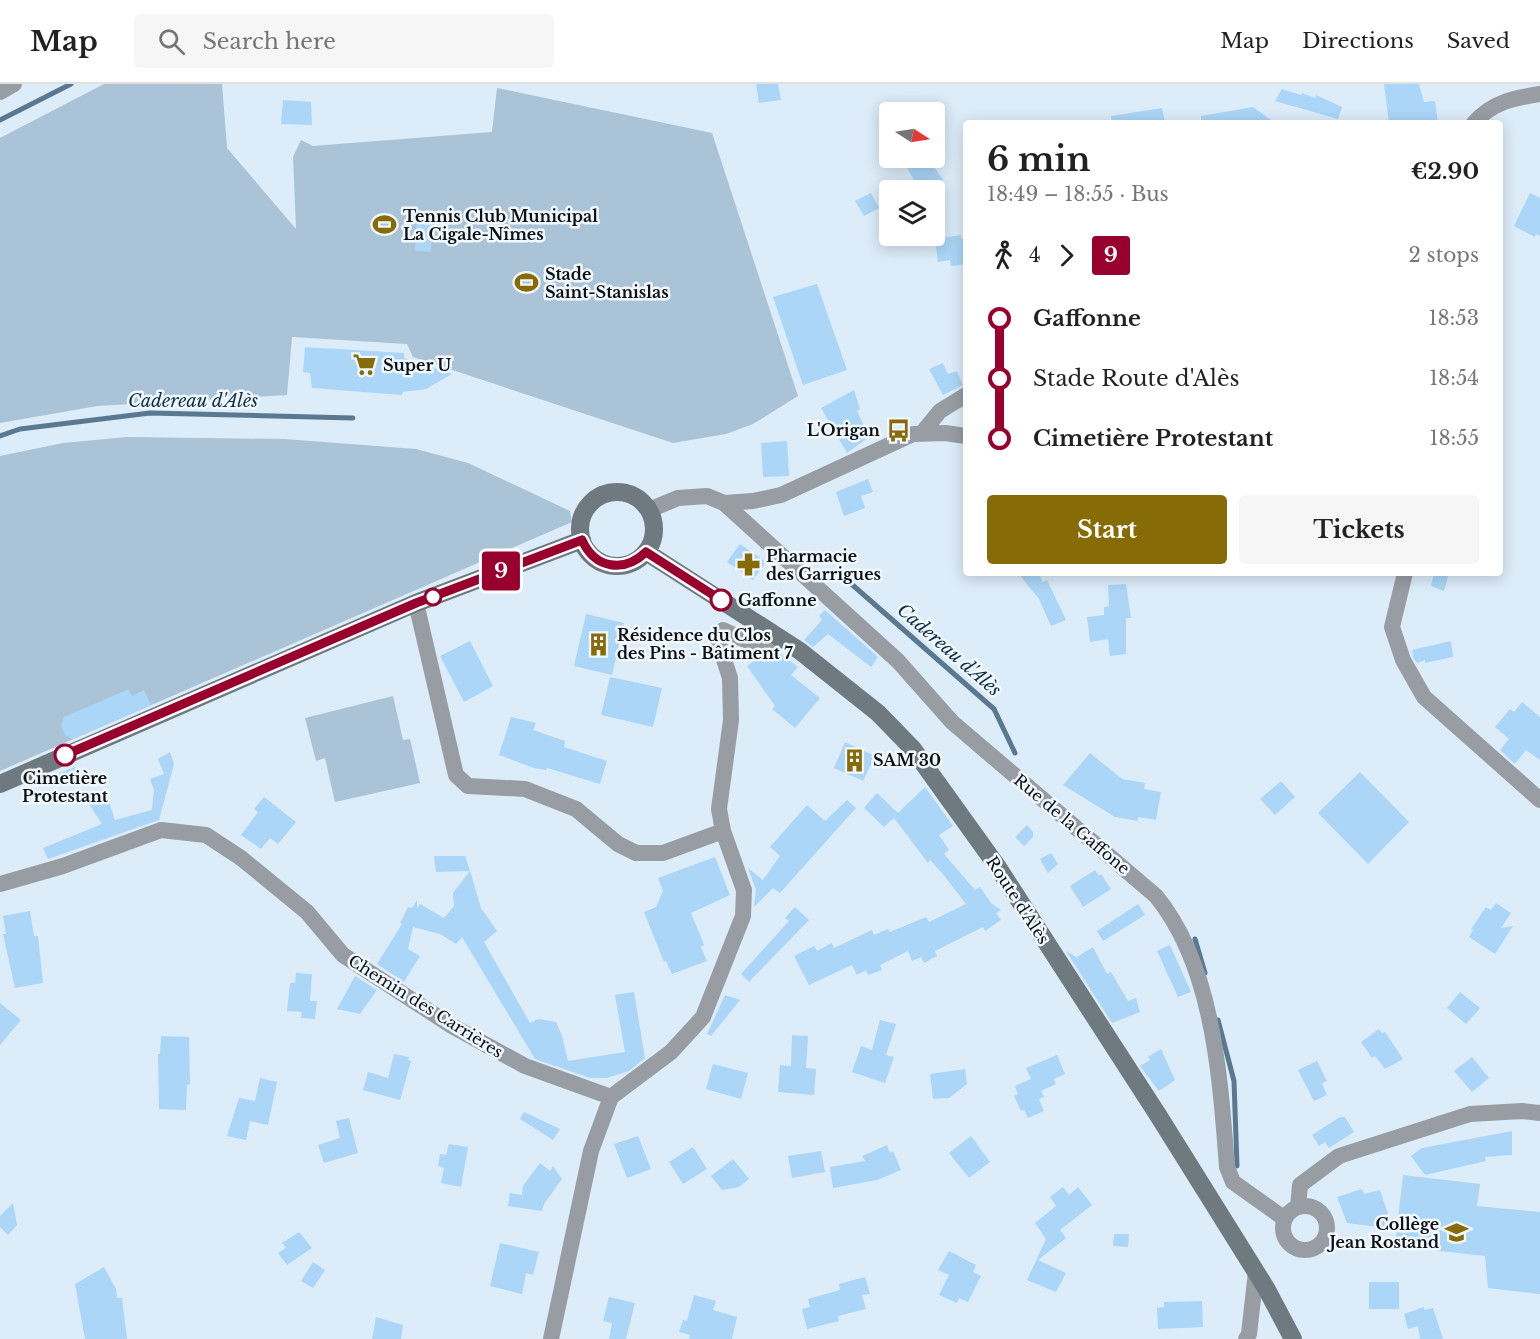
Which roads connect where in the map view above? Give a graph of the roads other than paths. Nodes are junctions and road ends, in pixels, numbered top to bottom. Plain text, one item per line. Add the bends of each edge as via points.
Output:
1 (15, 84) edge
2 (0, 92) edge
3 (1540, 94) edge
4 (1477, 120) edge
5 (963, 397) edge
6 (922, 434) junction
7 (963, 436) edge
8 (723, 503) junction
9 (649, 510) junction
10 (582, 540) junction
11 (646, 552) junction
12 (1404, 576) edge
13 (416, 603) junction
14 (780, 641) junction
15 (0, 784) edge
16 (1540, 800) edge
17 (723, 831) junction
18 (0, 884) edge
19 (611, 1097) junction
20 (1540, 1113) edge
21 (1298, 1207) junction
22 (1285, 1219) junction
23 (1256, 1272) junction
24 (551, 1339) edge
25 (1246, 1339) edge
26 (1293, 1339) edge

1 - 2 street
3 - 4 street via 1513,98 1485,110
5 - 6 street via 940,411
6 - 7 street
6 - 8 street via 880,447 782,495
8 - 9 street via 707,496 678,498
8 - 22 street, Rue de la Gaffone via 898,661 952,722 1156,896 1170,913 1200,982 1211,1036 1227,1167 1233,1182
9 - 10 main road via 626,493 603,495 586,509 580,529
9 - 11 main road via 654,532
10 - 11 main road via 594,559 616,566 627,565
10 - 13 main road
11 - 14 main road, Route d'Alès
12 - 16 street via 1392,627 1403,660 1424,697
13 - 15 main road
13 - 17 street via 456,775 468,786 525,789 576,809 618,844 636,853 663,853
14 - 17 street via 756,645 723,630 718,641 730,678 731,720 719,809
14 - 23 main road, Route d'Alès via 840,680 878,713 928,768 1003,876
17 - 19 street via 744,890 743,916 703,1017 671,1052
18 - 19 street, Chemin des Carrières via 63,866 160,830 206,835 242,858 307,912 343,955 452,1026 525,1066
19 - 24 street via 591,1150
20 - 21 street via 1470,1114 1339,1156 1300,1185
21 - 22 street
21 - 22 street via 1311,1207 1323,1214 1327,1233 1320,1245 1308,1251 1295,1249 1283,1232
23 - 25 street
23 - 26 main road, Route d'Alès

